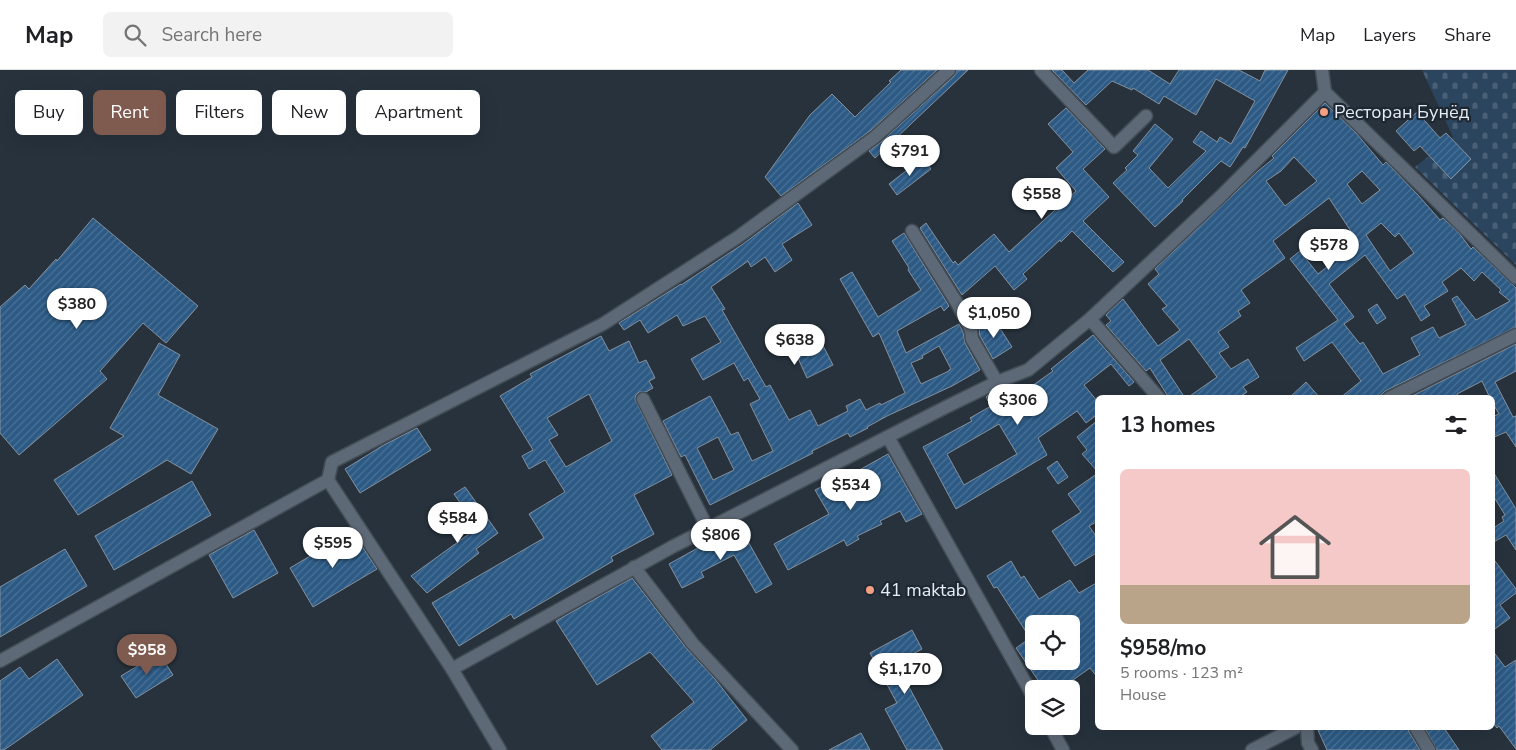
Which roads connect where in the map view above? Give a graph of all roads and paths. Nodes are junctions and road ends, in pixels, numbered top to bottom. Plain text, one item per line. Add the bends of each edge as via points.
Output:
1 (949, 70) edge
2 (1041, 70) edge
3 (1322, 70) edge
4 (1325, 92) junction
5 (1146, 116) dead end
6 (912, 231) dead end
7 (1516, 278) edge
8 (1090, 319) junction
9 (1516, 335) edge
10 (997, 382) junction
11 (1156, 395) edge
12 (1395, 395) edge
13 (643, 399) dead end
14 (888, 437) junction
15 (328, 480) junction
16 (708, 529) junction
17 (634, 567) junction
18 (0, 661) edge
19 (452, 668) junction
20 (1025, 682) edge
21 (1291, 730) edge
22 (1307, 730) edge
23 (1417, 730) edge
24 (1055, 735) edge
25 (500, 750) edge
26 (792, 750) edge
27 (1063, 750) edge
28 (1252, 750) edge
29 (1312, 750) edge
30 (1429, 750) edge

1 - 15 street via 875,137 738,237 603,324 332,462
2 - 5 street via 1114,147
3 - 4 street
4 - 7 street
4 - 8 street via 1220,197
6 - 10 street via 957,303 971,330 972,339
8 - 10 street via 1028,370
8 - 11 street
9 - 12 street
10 - 14 street
13 - 16 street
14 - 16 street
14 - 20 street
15 - 18 street
15 - 19 street
16 - 17 street
17 - 19 street
17 - 26 street via 693,644
19 - 25 street
21 - 28 street
22 - 29 street
23 - 30 street
24 - 27 street

